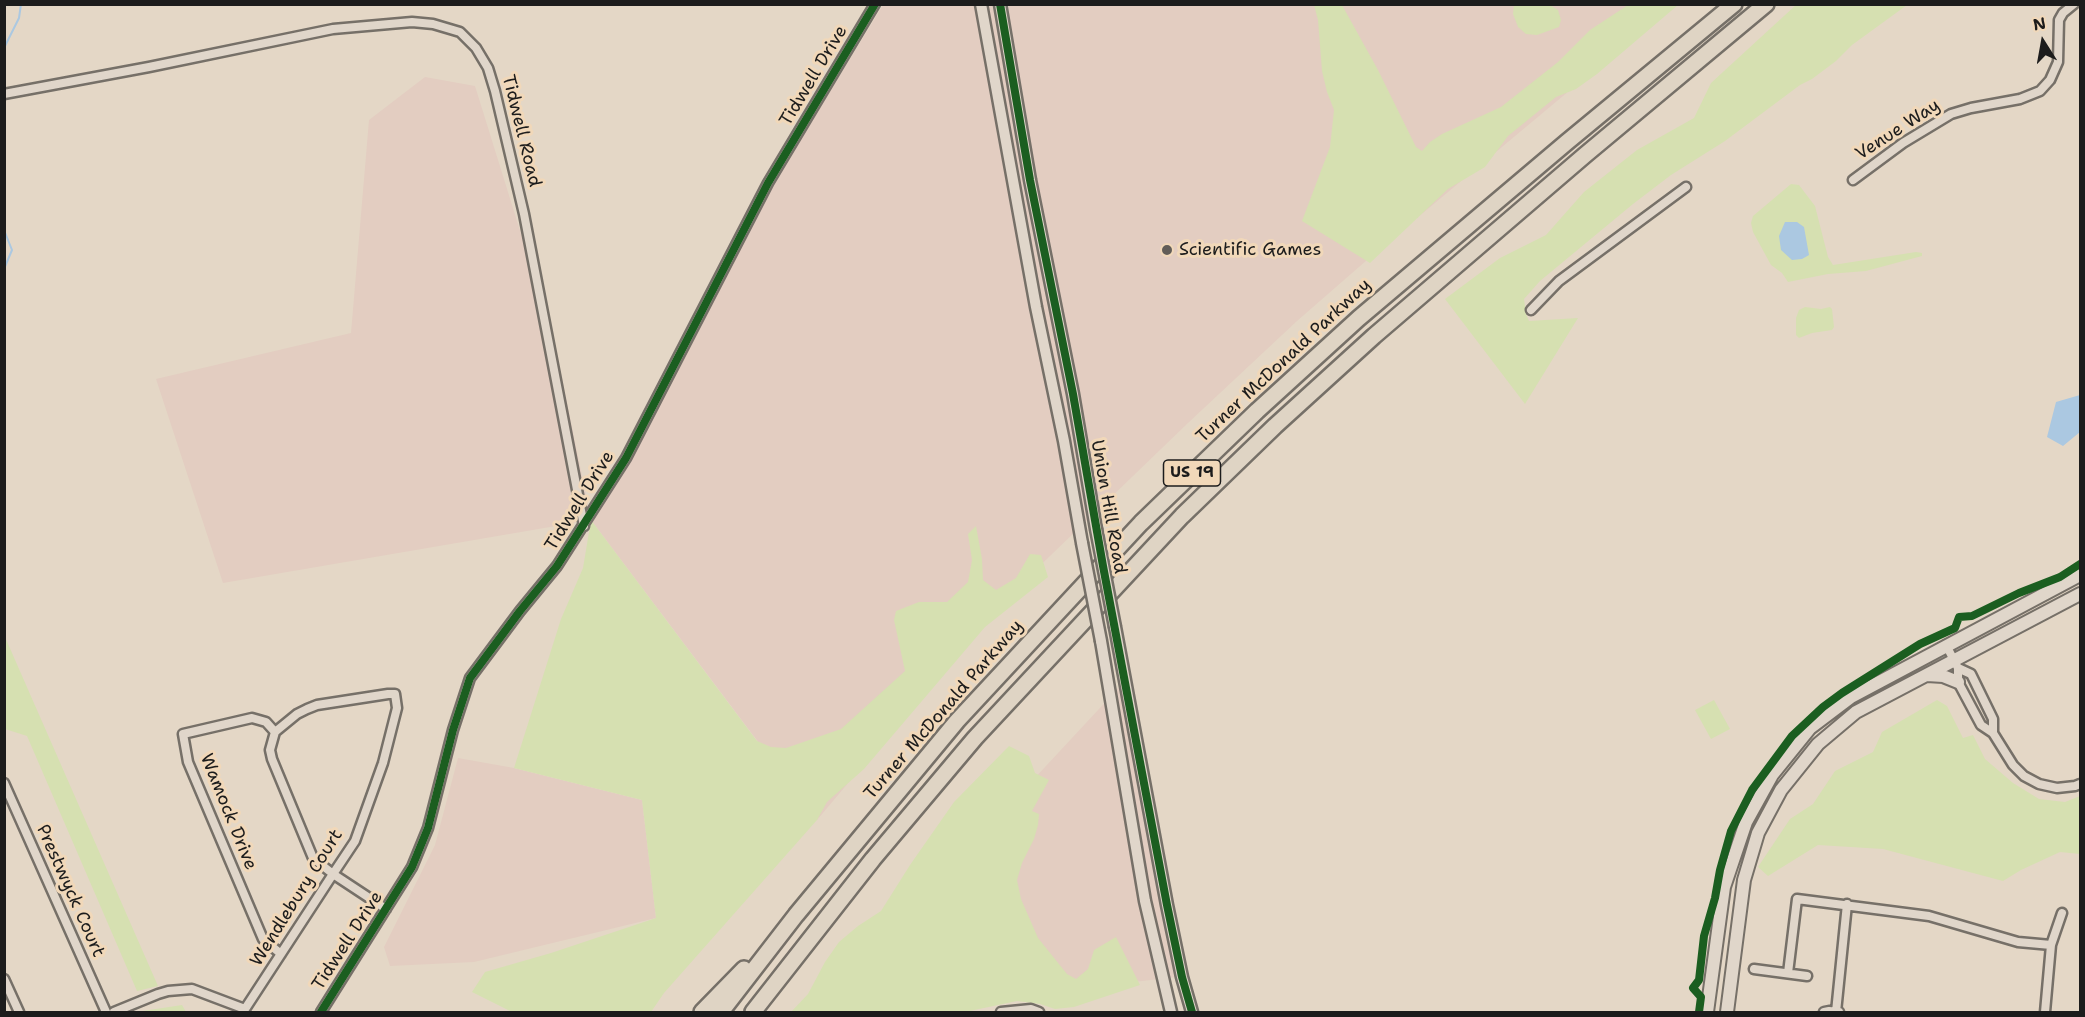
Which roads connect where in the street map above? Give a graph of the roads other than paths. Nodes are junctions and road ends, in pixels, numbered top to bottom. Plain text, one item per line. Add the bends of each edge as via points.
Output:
1 (875, 4) edge
2 (981, 4) edge
3 (1000, 4) edge
4 (1734, 4) edge
5 (1766, 4) edge
6 (2074, 4) edge
7 (4, 94) edge
8 (1853, 180) dead end
9 (1686, 187) dead end
10 (1531, 310) dead end
11 (584, 526) junction
12 (2080, 575) edge
13 (2080, 594) edge
14 (1946, 645) junction
15 (1956, 664) junction
16 (1926, 675) junction
17 (1958, 682) junction
18 (275, 732) junction
19 (1992, 733) junction
20 (4, 783) edge
21 (2080, 784) edge
22 (333, 874) junction
23 (1847, 904) junction
24 (386, 909) junction
25 (2062, 913) dead end
26 (796, 915) junction
27 (807, 942) junction
28 (2051, 945) junction
29 (281, 954) junction
30 (1754, 969) dead end
31 (1788, 973) junction
32 (1807, 976) dead end
33 (4, 979) edge
34 (245, 1011) edge
35 (19, 1012) edge
36 (106, 1012) edge
37 (114, 1012) edge
38 (321, 1012) edge
39 (702, 1012) edge
40 (721, 1012) edge
41 (753, 1012) edge
42 (763, 1012) edge
43 (1001, 1012) edge
44 (1039, 1012) edge
45 (1171, 1012) edge
46 (1192, 1012) edge
47 (1707, 1012) edge
48 (1727, 1012) edge
49 (1824, 1012) edge
50 (1838, 1012) edge
51 (2045, 1012) edge

1 - 11 street, Tidwell Drive via 768,183 626,458
2 - 45 street, Union Hill Road, bridge via 1101,641 1145,901
3 - 46 street, Union Hill Road, bridge via 1167,905
4 - 26 highway, Turner McDonald Parkway / US 19 via 1405,277 1202,463 993,681
5 - 27 highway, US 19 via 1417,298 1222,477 1010,698
6 - 8 street, Venue Way via 2059,20 2058,62 2040,91 1951,114
7 - 11 street, Tidwell Road via 333,29 412,22 460,32 488,68 495,91 524,214
9 - 10 street via 1559,282
11 - 24 street, Tidwell Drive via 470,678 428,828 412,867
12 - 14 main road
13 - 15 main road
14 - 15 street
14 - 47 main road via 1851,697 1810,728 1772,775 1746,822 1724,887
15 - 16 main road
15 - 17 street
15 - 19 street via 1971,674 1993,719
16 - 17 main road
16 - 48 main road via 1857,712 1818,744 1781,790 1758,833 1744,880
17 - 19 street via 1981,725
18 - 22 street via 272,759 313,858
18 - 22 street, Wendlebury Court via 297,714 317,705 395,694 397,708 383,764 355,841
18 - 29 street, Wamock Drive via 267,722 252,718 183,734 188,762 263,939
19 - 21 street via 2024,776 2057,788
20 - 36 street, Prestwyck Court
22 - 24 street
22 - 29 street, Wendlebury Court
23 - 28 street via 1929,916 2018,942
23 - 31 street via 1797,899
23 - 50 street
24 - 38 street, Tidwell Drive
25 - 28 street
26 - 39 highway
26 - 40 highway, Turner McDonald Parkway / US 19
27 - 41 highway, US 19
27 - 42 highway
28 - 51 street
29 - 34 street, Wendlebury Court
30 - 31 street
31 - 32 street
33 - 35 street
34 - 37 street via 192,989 168,991
43 - 44 street
49 - 50 street

